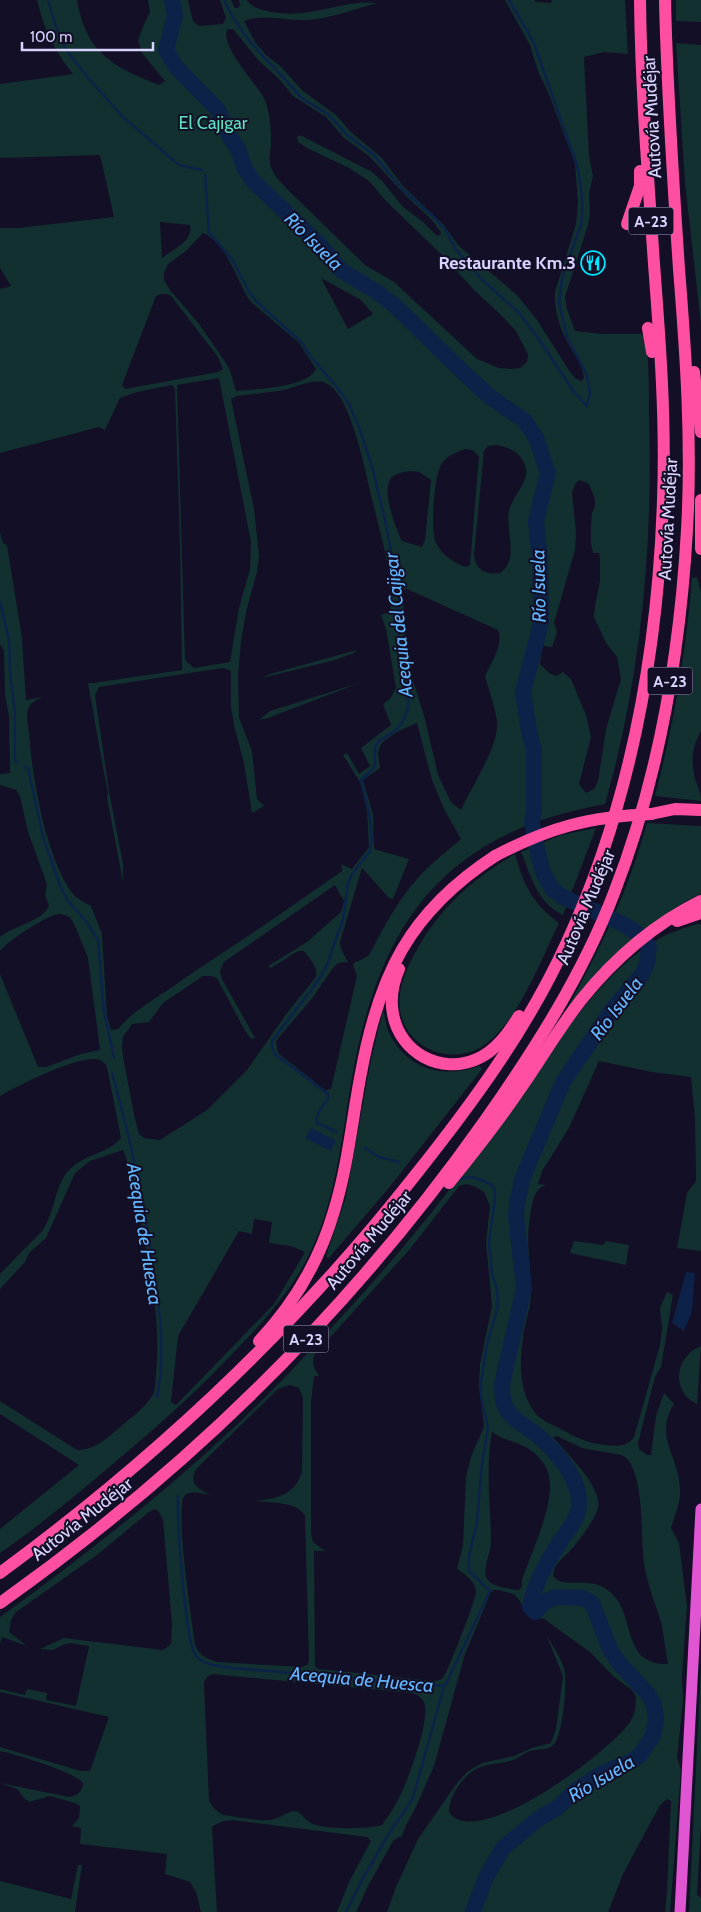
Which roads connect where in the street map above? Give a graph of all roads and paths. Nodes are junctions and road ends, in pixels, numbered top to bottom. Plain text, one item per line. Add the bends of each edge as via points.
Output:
1 (640, 0) edge
2 (665, 0) edge
3 (643, 75) junction
4 (627, 224) dead end
5 (648, 328) dead end
6 (684, 344) junction
7 (661, 367) junction
8 (701, 432) edge
9 (701, 500) edge
10 (701, 549) edge
11 (701, 810) edge
12 (650, 814) junction
13 (701, 817) edge
14 (701, 900) edge
15 (435, 907) junction
16 (701, 913) edge
17 (666, 921) junction
18 (559, 958) junction
19 (401, 1230) junction
20 (202, 1408) junction
21 (701, 1509) edge
22 (0, 1573) edge
23 (0, 1603) edge
24 (680, 1912) edge

1 - 3 highway, Autovía Mudéjar / A-23
2 - 6 highway, Autovía Mudéjar / A-23
3 - 4 highway via 636,91 640,186
3 - 7 highway, Autovía Mudéjar / A-23
5 - 7 highway via 653,360
6 - 8 highway via 693,358
6 - 19 highway, Autovía Mudéjar / A-23 via 689,436 680,606 668,692 637,823 614,894 554,1014 506,1090
7 - 18 highway, Autovía Mudéjar / A-23 via 663,499 660,557 644,688 617,806 591,884
9 - 10 highway
11 - 12 highway via 675,809
12 - 13 highway
12 - 15 highway, bridge via 569,824 532,837 495,856 460,881
14 - 17 highway
15 - 18 highway via 403,959 392,999 398,1031 408,1045 429,1060 461,1064 487,1054 517,1019 549,962
15 - 20 highway via 423,918 404,946 378,1001 340,1189 318,1253 283,1312 257,1344 206,1394
16 - 17 highway via 676,922
17 - 19 highway via 622,956 596,984 571,1014 464,1165 414,1227
18 - 20 highway, Autovía Mudéjar / A-23 via 507,1051 430,1158 302,1307
19 - 23 highway, Autovía Mudéjar / A-23 via 296,1350 203,1441 114,1518
20 - 22 highway, Autovía Mudéjar / A-23 via 101,1496
21 - 24 highway

